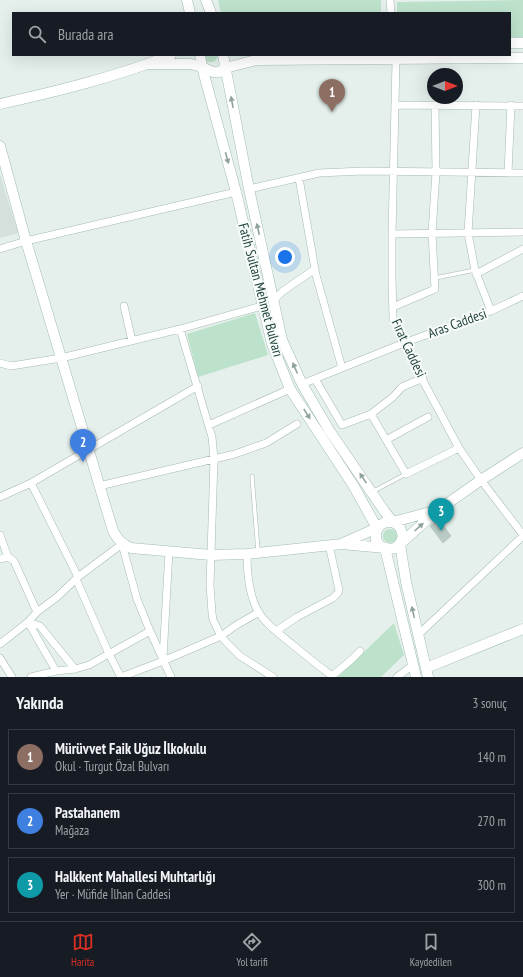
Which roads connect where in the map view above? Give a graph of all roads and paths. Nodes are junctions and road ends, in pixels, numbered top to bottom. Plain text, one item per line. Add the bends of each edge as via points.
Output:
1 (187, 0) edge
2 (206, 0) edge
3 (390, 0) edge
4 (190, 12) edge
5 (211, 12) edge
6 (390, 12) edge
7 (511, 43) edge
8 (523, 43) edge
9 (168, 56) edge
10 (200, 56) edge
11 (223, 56) edge
12 (523, 58) edge
13 (396, 60) junction
14 (147, 64) junction
15 (202, 67) junction
16 (225, 68) junction
17 (0, 104) edge
18 (395, 104) junction
19 (435, 105) junction
20 (476, 105) junction
21 (511, 106) junction
22 (523, 106) edge
23 (0, 146) edge
24 (393, 171) junction
25 (436, 172) junction
26 (472, 172) junction
27 (508, 173) junction
28 (523, 173) edge
29 (299, 178) junction
30 (249, 189) junction
31 (236, 192) junction
32 (523, 232) edge
33 (468, 233) junction
34 (392, 234) junction
35 (432, 234) junction
36 (26, 240) junction
37 (0, 249) edge
38 (523, 250) edge
39 (315, 269) junction
40 (475, 272) junction
41 (435, 278) junction
42 (523, 296) edge
43 (274, 300) junction
44 (124, 306) dead end
45 (262, 306) junction
46 (393, 307) junction
47 (491, 311) junction
48 (180, 329) junction
49 (132, 341) junction
50 (404, 343) junction
51 (61, 358) junction
52 (0, 363) edge
53 (342, 368) junction
54 (422, 378) junction
55 (315, 379) junction
56 (302, 384) junction
57 (198, 386) junction
58 (290, 389) junction
59 (371, 414) junction
60 (428, 417) dead end
61 (297, 424) dead end
62 (209, 425) junction
63 (386, 440) junction
64 (460, 448) junction
65 (89, 450) junction
66 (523, 453) edge
67 (214, 460) junction
68 (406, 474) junction
69 (252, 476) dead end
70 (481, 480) junction
71 (32, 483) junction
72 (99, 486) junction
73 (372, 492) junction
74 (0, 497) edge
75 (438, 510) junction
76 (393, 522) junction
77 (377, 528) junction
78 (522, 532) edge
79 (0, 535) edge
80 (122, 544) junction
81 (342, 544) junction
82 (400, 544) junction
83 (329, 545) junction
84 (385, 548) junction
85 (169, 551) junction
86 (258, 553) junction
87 (247, 554) junction
88 (211, 555) junction
89 (8, 557) junction
90 (0, 559) edge
91 (77, 578) junction
92 (37, 612) junction
93 (259, 612) junction
94 (28, 622) junction
95 (523, 629) edge
96 (150, 631) junction
97 (276, 631) junction
98 (418, 634) junction
99 (221, 636) junction
100 (0, 644) edge
101 (360, 651) dead end
102 (109, 654) junction
103 (0, 658) edge
104 (163, 660) junction
105 (413, 665) junction
106 (75, 669) junction
107 (56, 671) junction
108 (427, 672) edge
109 (12, 677) edge
110 (31, 677) edge
111 (171, 677) edge
112 (273, 677) edge
113 (332, 677) edge
114 (397, 677) edge
115 (416, 677) edge

1 - 4 street
2 - 5 street
3 - 6 street
7 - 8 street
9 - 14 street
10 - 15 street, Fatih Sultan Mehmet Bulvarı
11 - 16 street, Fatih Sultan Mehmet Bulvarı
12 - 13 street
13 - 16 street via 256,60
13 - 18 street, Fırat Caddesi
14 - 15 street via 191,64
14 - 17 street via 64,89
15 - 16 street via 213,72
15 -> 31 street, Fatih Sultan Mehmet Bulvarı
30 -> 16 street, Fatih Sultan Mehmet Bulvarı
18 - 19 street
18 - 24 street, Fırat Caddesi
19 - 20 street
19 - 25 street
20 - 21 street
20 - 26 street
21 - 22 street
21 - 27 street
23 - 36 street
24 - 25 street
24 - 29 street via 319,173
24 - 34 street, Fırat Caddesi
25 - 26 street
25 - 35 street
26 - 27 street
26 - 33 street
27 - 28 street
29 - 30 street
29 - 39 street
43 -> 30 street, Fatih Sultan Mehmet Bulvarı
31 - 36 street
31 - 45 street, Fatih Sultan Mehmet Bulvarı
32 - 33 street
33 - 35 street
33 - 40 street
34 - 35 street
34 - 46 street, Fırat Caddesi
35 - 41 street
36 - 37 street
36 - 51 street
38 - 40 street
39 - 43 street
39 - 53 street
40 - 41 lane
40 - 47 street
41 - 46 street via 435,289
42 - 47 street, Aras Caddesi
56 -> 43 street, Fatih Sultan Mehmet Bulvarı via 282,340
44 - 49 street
45 - 48 street
45 - 58 street, Fatih Sultan Mehmet Bulvarı via 272,344
46 - 50 street, Fırat Caddesi via 393,319
47 - 50 street, Aras Caddesi
48 - 49 street
48 - 57 street
49 - 51 street
50 - 53 street, Aras Caddesi
50 - 54 street, Fırat Caddesi
51 - 52 street via 11,366
51 - 65 street
53 - 55 street, Aras Caddesi
54 - 59 street via 402,387
54 - 64 street, Fırat Caddesi
55 - 56 street, Aras Caddesi
55 - 59 street via 342,425
73 -> 56 street, Fatih Sultan Mehmet Bulvarı via 329,430
57 - 62 street
57 - 65 street
58 - 62 street
58 -> 77 street, Fatih Sultan Mehmet Bulvarı via 353,485
59 - 63 street
60 - 63 street
61 - 67 street via 266,443
62 - 67 street
63 - 68 street
64 - 68 street
64 - 70 street, Fırat Caddesi
65 - 71 street
65 - 72 street
66 - 70 street
67 - 72 street
67 - 88 street
68 - 73 lane
69 - 86 lane
70 - 75 street
70 - 78 street, Fırat Caddesi
71 - 74 street
71 - 91 street
72 - 80 street via 113,531
73 - 76 street, Fatih Sultan Mehmet Bulvarı
75 - 76 street
82 -> 75 street
76 - 77 street via 382,523
76 - 82 street via 402,531
77 - 81 street
77 - 84 street via 376,540
78 - 98 street
79 - 89 street
80 - 85 street via 131,548
80 - 91 street
80 - 96 street via 137,599
81 - 83 street
81 - 84 street
82 - 84 street via 393,549
98 -> 82 street
83 - 86 street
83 - 97 street via 338,593
84 - 105 street
85 - 88 street
85 - 104 street
86 - 87 street
87 - 88 street
87 - 93 street via 252,594
88 - 99 street via 212,613
89 - 90 street
89 - 92 street via 14,561
91 - 92 street
91 - 102 street
92 - 94 street
93 - 97 street
93 - 99 street
94 - 100 street
94 - 106 street via 40,626
94 - 107 street
95 - 108 street
96 - 102 street
96 - 104 street
97 - 113 street
98 - 108 street
99 - 104 street
99 - 112 street via 240,656
101 - 113 street
102 - 104 street via 121,677
102 - 106 street
103 - 109 street
104 - 111 street
105 - 114 street
105 - 115 street
106 - 107 street
107 - 110 street

